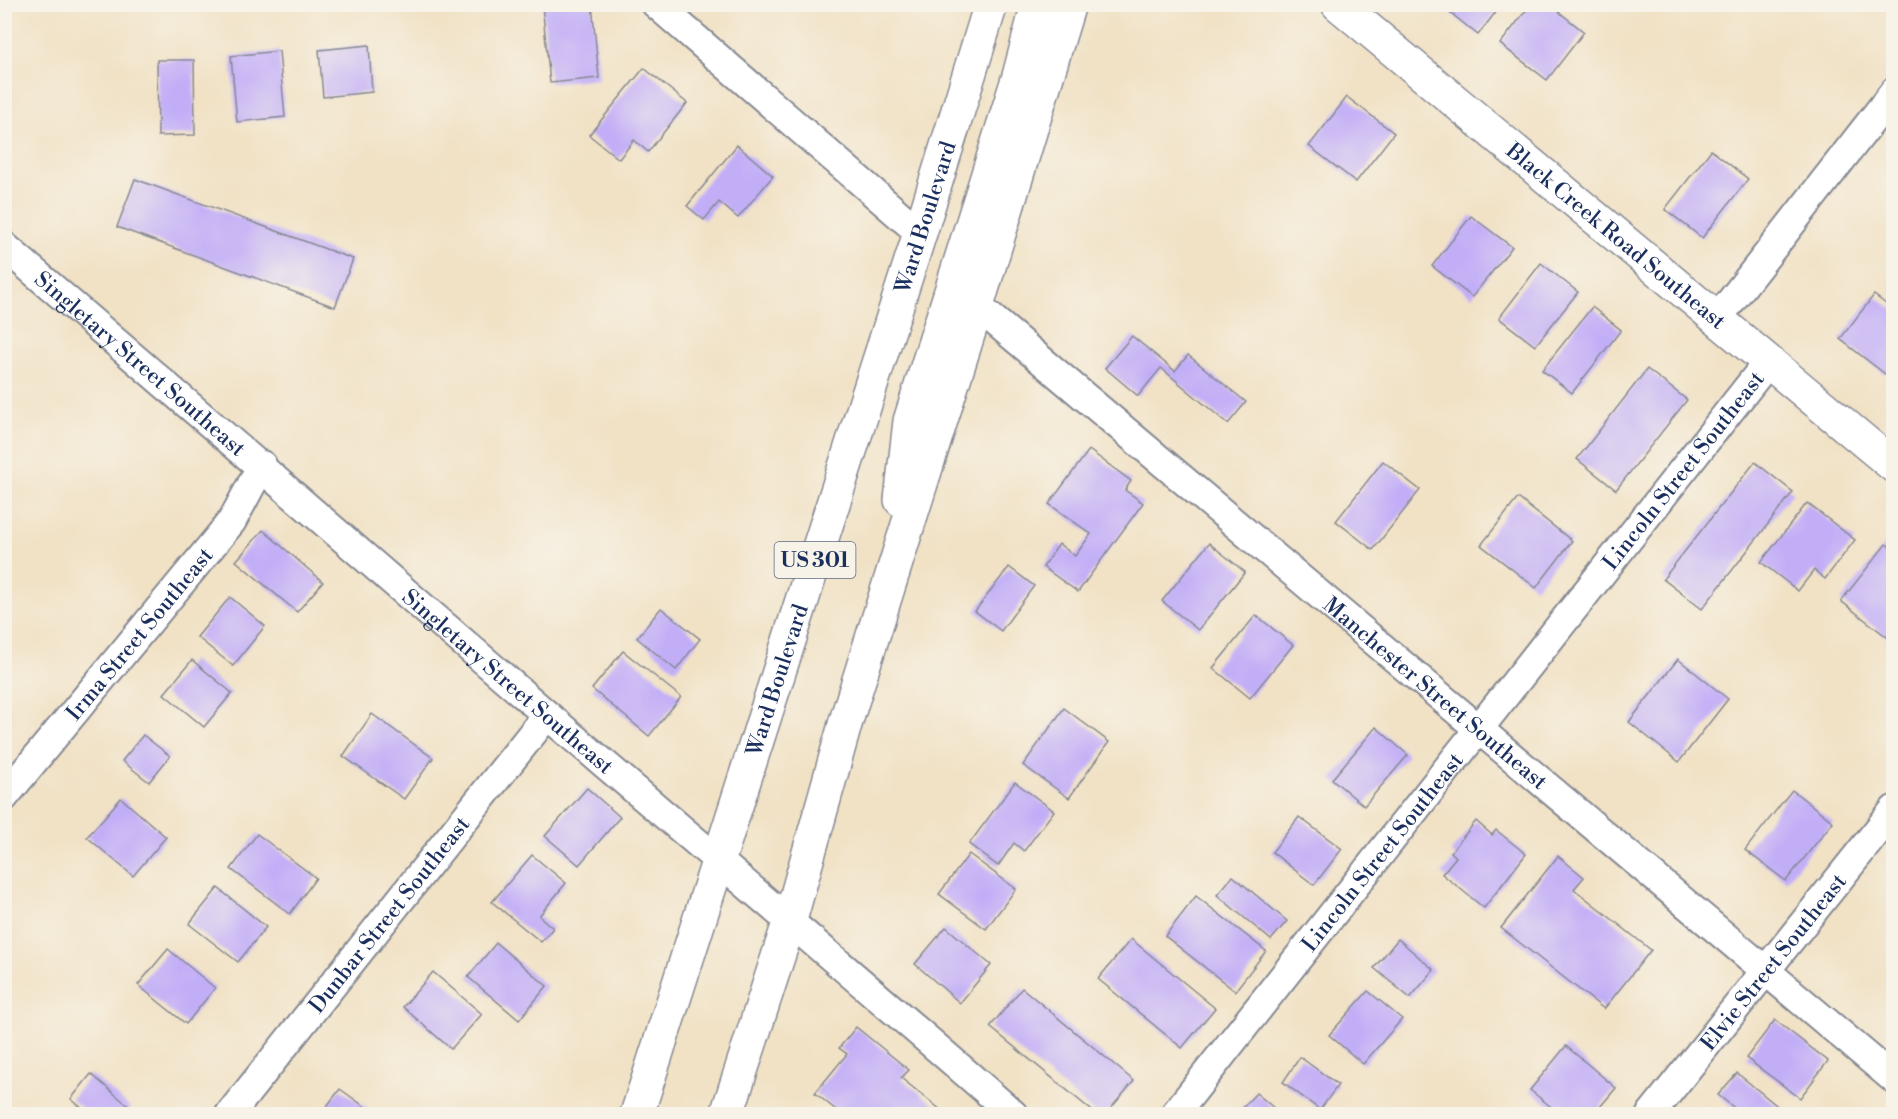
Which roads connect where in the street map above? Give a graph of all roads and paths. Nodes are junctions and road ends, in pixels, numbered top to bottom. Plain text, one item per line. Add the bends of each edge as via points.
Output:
1 (656, 4) edge
2 (991, 4) edge
3 (1038, 4) edge
4 (1069, 4) edge
5 (1338, 4) edge
6 (1893, 92) edge
7 (920, 232) junction
8 (4, 246) edge
9 (977, 306) junction
10 (1717, 319) junction
11 (1768, 362) junction
12 (262, 465) junction
13 (1893, 466) edge
14 (891, 579) junction
15 (547, 715) junction
16 (1479, 730) junction
17 (4, 797) edge
18 (1893, 810) edge
19 (718, 858) junction
20 (790, 920) junction
21 (1765, 971) junction
22 (1893, 1079) edge
23 (230, 1114) edge
24 (637, 1114) edge
25 (727, 1114) edge
26 (1013, 1114) edge
27 (1175, 1114) edge
28 (1652, 1114) edge

1 - 7 street
2 - 7 main road, Ward Boulevard / US 301
3 - 14 main road via 910,421
4 - 9 main road
5 - 10 main road, Black Creek Road Southeast
6 - 10 street
7 - 19 main road, Ward Boulevard / US 301
8 - 12 street, Singletary Street Southeast
9 - 14 main road
9 - 16 street, Manchester Street Southeast
10 - 11 main road, Black Creek Road Southeast
11 - 13 main road, Black Creek Road Southeast
11 - 16 street, Lincoln Street Southeast
12 - 15 street, Singletary Street Southeast
12 - 17 street, Irma Street Southeast via 232,521
14 - 20 main road
15 - 19 street, Singletary Street Southeast
15 - 23 street, Dunbar Street Southeast
16 - 21 street, Manchester Street Southeast
16 - 27 street, Lincoln Street Southeast
18 - 21 street, Elvie Street Southeast
19 - 20 street, Singletary Street Southeast
19 - 24 main road, Ward Boulevard / US 301
20 - 25 main road
20 - 26 street, Singletary Street Southeast
21 - 22 street, Manchester Street Southeast
21 - 28 street, Elvie Street Southeast

